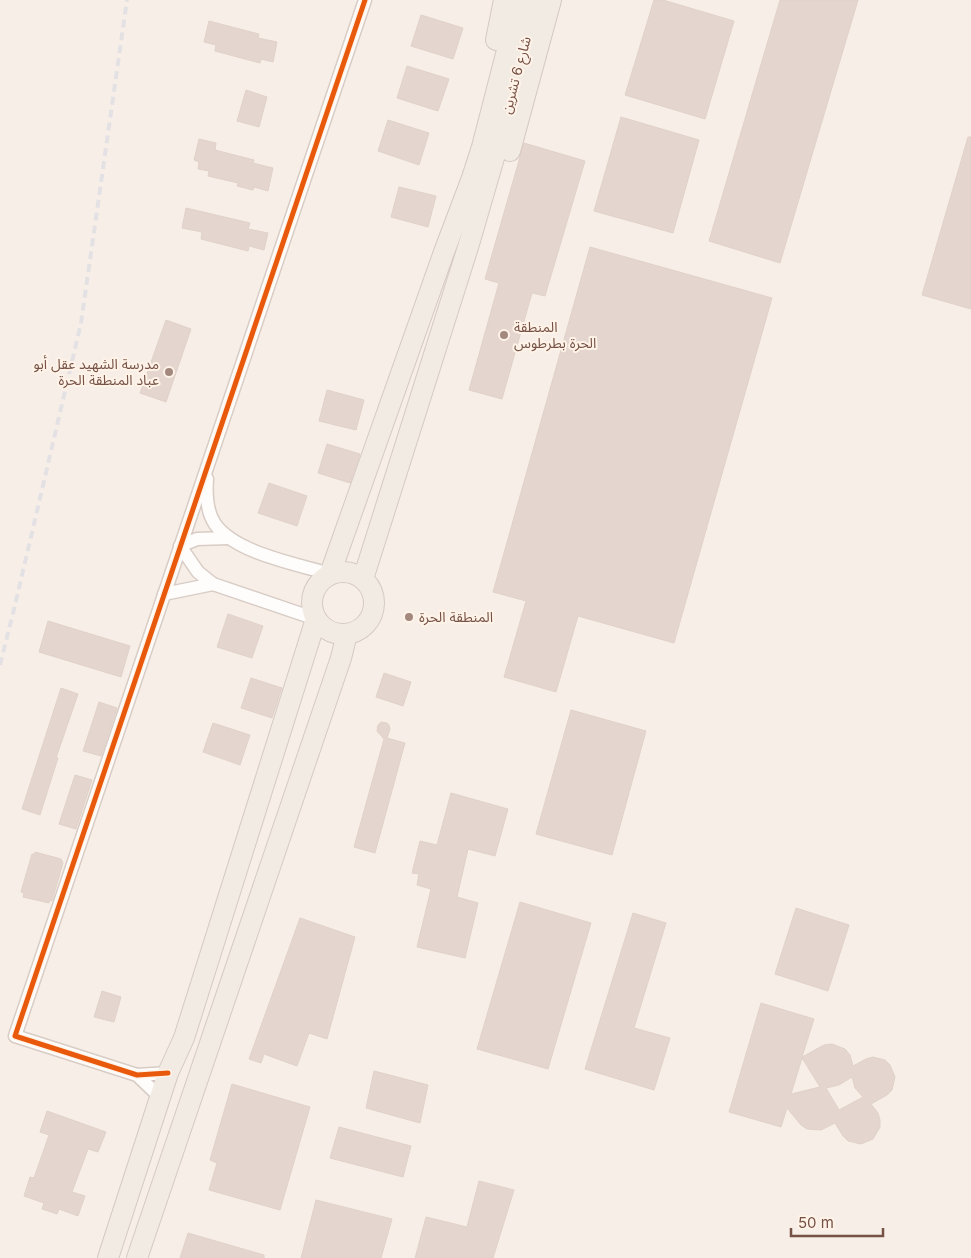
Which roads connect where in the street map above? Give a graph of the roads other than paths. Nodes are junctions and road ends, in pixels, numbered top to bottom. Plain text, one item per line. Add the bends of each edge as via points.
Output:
1 (365, 0) edge
2 (504, 0) edge
3 (520, 0) edge
4 (536, 0) edge
5 (551, 0) edge
6 (489, 149) junction
7 (450, 237) junction
8 (469, 244) junction
9 (208, 463) junction
10 (228, 538) junction
11 (180, 546) junction
12 (330, 574) junction
13 (363, 579) junction
14 (213, 584) junction
15 (164, 594) junction
16 (316, 618) junction
17 (346, 634) junction
18 (168, 1073) junction
19 (136, 1074) junction
20 (161, 1098) junction
21 (108, 1258) edge
22 (137, 1258) edge

1 - 9 street
2 - 7 main road
3 - 6 main road, شارع 6 تشرين
4 - 6 main road, شارع 6 تشرين
5 - 8 main road via 508,157 481,228
6 - 7 main road
6 - 8 main road
7 - 12 main road
8 - 13 main road
9 - 10 street via 208,506 214,523
9 - 11 street
10 - 11 street via 197,539
10 - 12 street via 249,550
11 - 14 street via 198,572
11 - 15 street
12 - 13 main road via 353,573
12 - 16 main road via 322,580 312,597
13 - 17 main road via 374,596 371,617 357,631
14 - 15 street
14 - 16 street
15 - 19 street via 15,1036
16 - 17 main road via 324,628
16 - 18 main road via 184,1038
17 - 22 main road via 341,658
18 - 19 street
18 - 20 main road
19 - 20 street
20 - 21 main road

